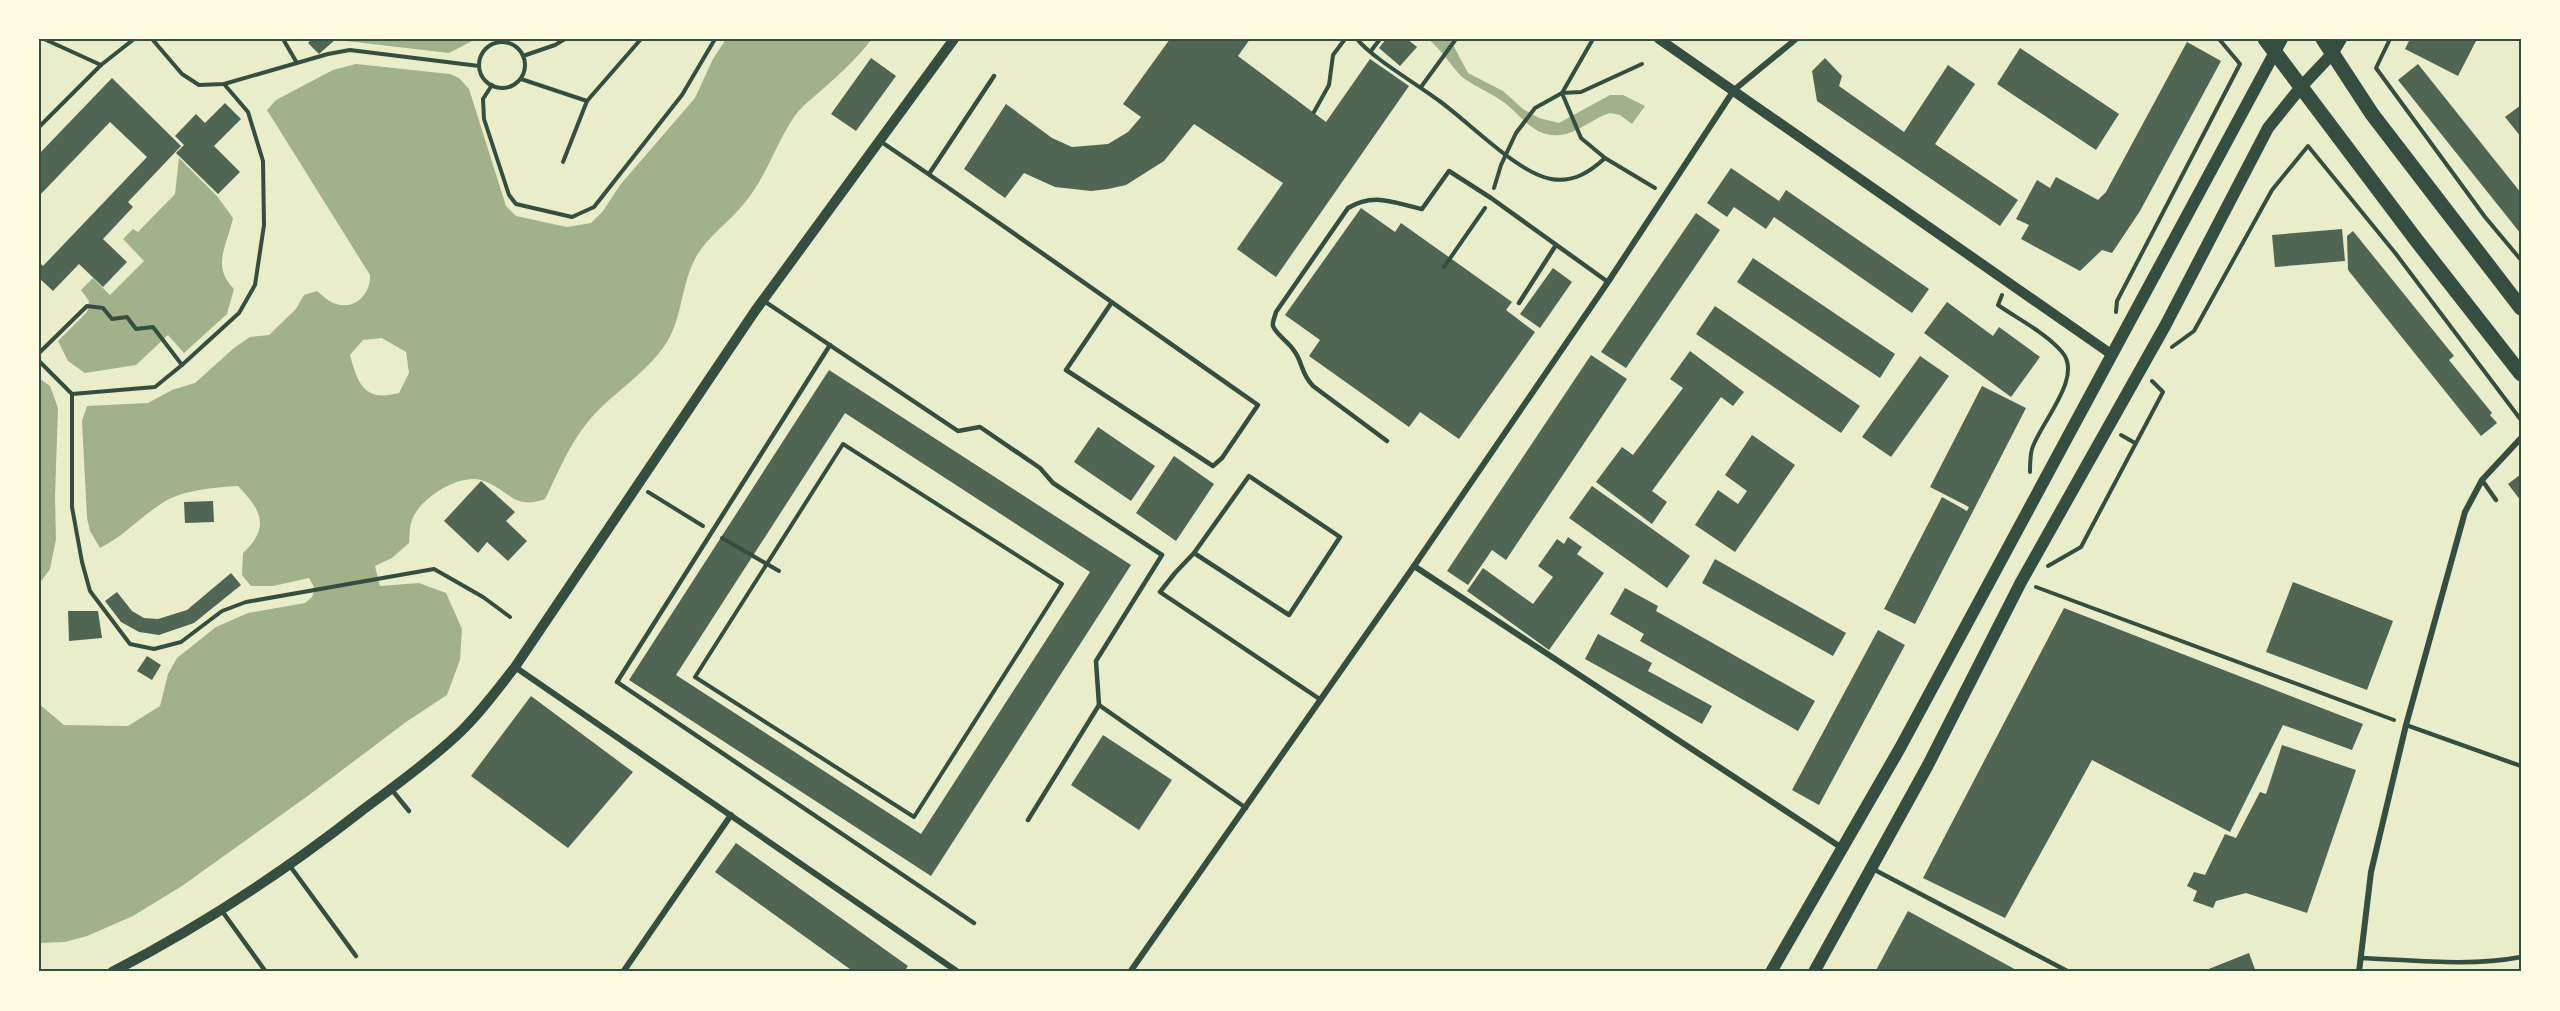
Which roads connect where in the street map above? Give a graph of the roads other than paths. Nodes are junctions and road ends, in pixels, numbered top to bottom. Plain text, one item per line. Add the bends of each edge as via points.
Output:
1 (954, 39) edge
2 (1659, 39) edge
3 (1796, 39) edge
4 (2323, 39) edge
5 (2341, 39) edge
6 (2274, 43) edge
7 (2332, 54) junction
8 (994, 76) dead end
9 (2301, 87) junction
10 (1734, 90) junction
11 (880, 141) junction
12 (928, 174) junction
13 (1557, 245) junction
14 (1608, 282) junction
15 (763, 300) junction
16 (1112, 302) junction
17 (1519, 303) dead end
18 (2521, 308) edge
19 (830, 345) junction
20 (2111, 354) junction
21 (2521, 374) edge
22 (2521, 438) edge
23 (1387, 441) dead end
24 (2482, 480) junction
25 (2496, 500) dead end
26 (1194, 553) junction
27 (1414, 566) junction
28 (515, 667) junction
29 (1321, 700) junction
30 (1100, 705) junction
31 (2406, 725) junction
32 (2521, 766) edge
33 (391, 789) junction
34 (1246, 808) junction
35 (409, 811) dead end
36 (731, 815) junction
37 (1028, 820) dead end
38 (1842, 848) junction
39 (288, 865) junction
40 (1870, 868) junction
41 (221, 911) junction
42 (974, 923) dead end
43 (356, 956) dead end
44 (2521, 957) edge
45 (2360, 958) junction
46 (112, 972) edge
47 (266, 972) edge
48 (623, 972) edge
49 (958, 972) edge
50 (1130, 972) edge
51 (1772, 972) edge
52 (1814, 972) edge
53 (2069, 972) edge
54 (2359, 972) edge

1 - 11 street
2 - 10 street
3 - 10 street
4 - 7 main road
5 - 7 main road
6 - 9 main road
6 - 20 main road
7 - 9 main road
7 - 18 main road via 2372,114
8 - 12 lane
9 - 21 main road
9 - 40 main road via 2268,128 2165,326 2021,582 1928,765
10 - 14 street
10 - 20 street
11 - 12 lane
11 - 15 street
12 - 16 lane
13 - 14 lane
13 - 17 lane
13 - 23 lane via 1449,171 1422,209 1376,198 1348,208 1276,312 1274,328 1294,349 1303,376
14 - 27 street
15 - 19 lane
15 - 28 street
16 - 16 lane via 1066,370 1213,466 1258,405
19 - 30 lane via 958,431 980,427 1040,468 1053,483 1162,555 1096,661
19 - 42 lane via 617,682
20 - 38 main road via 1900,748
22 - 24 street
24 - 25 lane
24 - 31 street via 2465,512
26 - 26 lane via 1249,477 1340,537 1289,615
26 - 29 lane via 1160,592
27 - 29 street
27 - 38 street
28 - 33 street via 457,735
28 - 36 street
29 - 34 street
30 - 34 lane
30 - 37 lane
31 - 32 lane
31 - 45 street via 2371,872
33 - 35 lane
33 - 39 street
34 - 50 street
36 - 48 street
36 - 49 street
38 - 51 main road
39 - 41 street
39 - 43 lane
40 - 52 main road
40 - 53 lane
41 - 46 street
41 - 47 lane
44 - 45 lane via 2447,962
45 - 54 street

